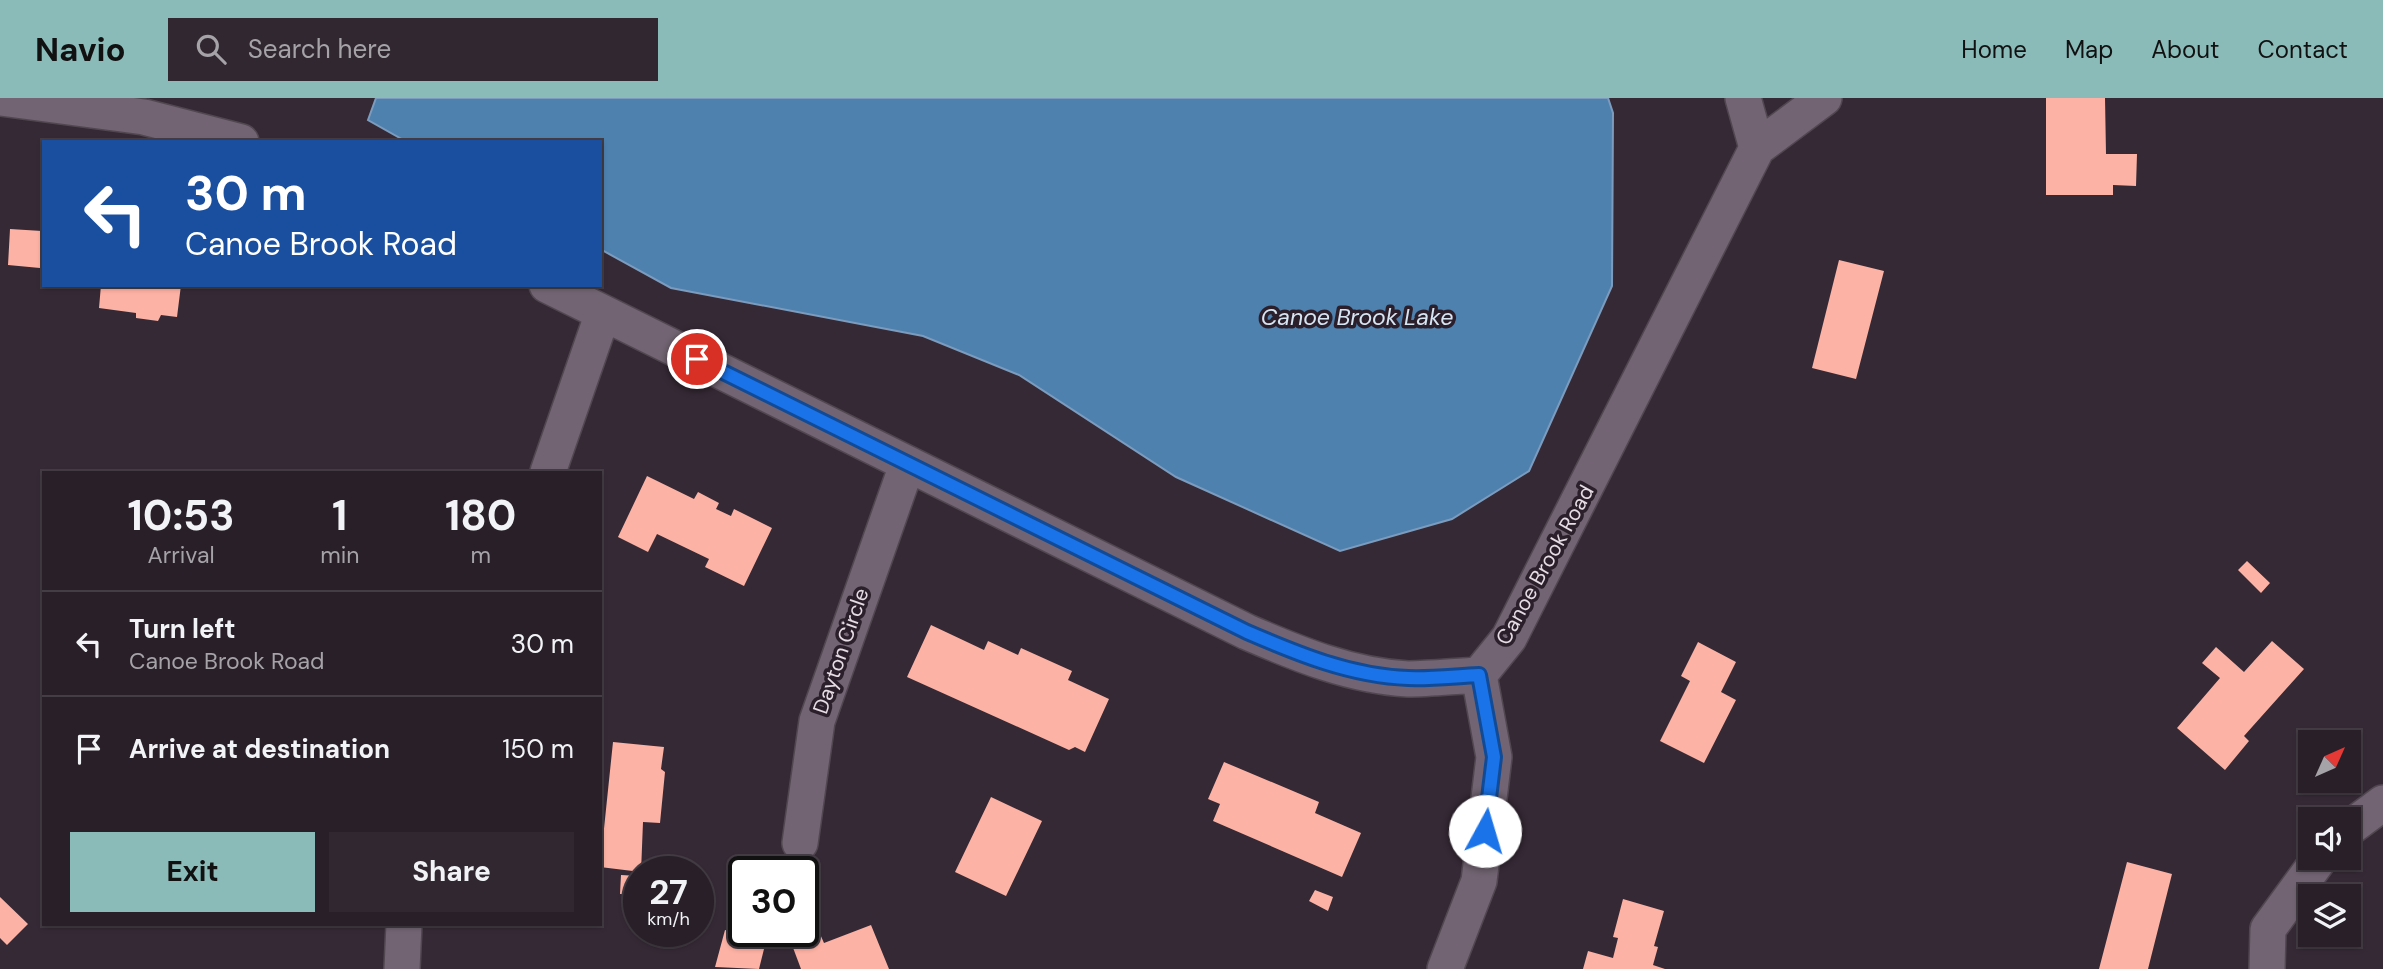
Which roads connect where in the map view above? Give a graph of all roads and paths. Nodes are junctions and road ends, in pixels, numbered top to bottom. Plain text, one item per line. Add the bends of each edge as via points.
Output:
1 (2, 98) edge
2 (1743, 98) edge
3 (1824, 98) edge
4 (233, 140) edge
5 (1757, 148) junction
6 (551, 287) edge
7 (603, 313) junction
8 (907, 465) junction
9 (548, 471) edge
10 (1479, 675) junction
11 (2383, 803) edge
12 (2361, 819) edge
13 (800, 843) dead end
14 (2311, 870) edge
15 (404, 926) edge
16 (402, 969) edge
17 (1445, 969) edge
18 (2267, 969) edge

1 - 4 street via 144,117
2 - 5 street
3 - 5 street
5 - 10 street, Canoe Brook Road via 1509,638
6 - 7 street
7 - 8 street
7 - 9 street
8 - 10 street via 1310,659 1408,678
8 - 13 street, Dayton Circle via 817,721
10 - 17 street via 1494,757 1479,881
11 - 12 street
14 - 18 street via 2268,929
15 - 16 street

